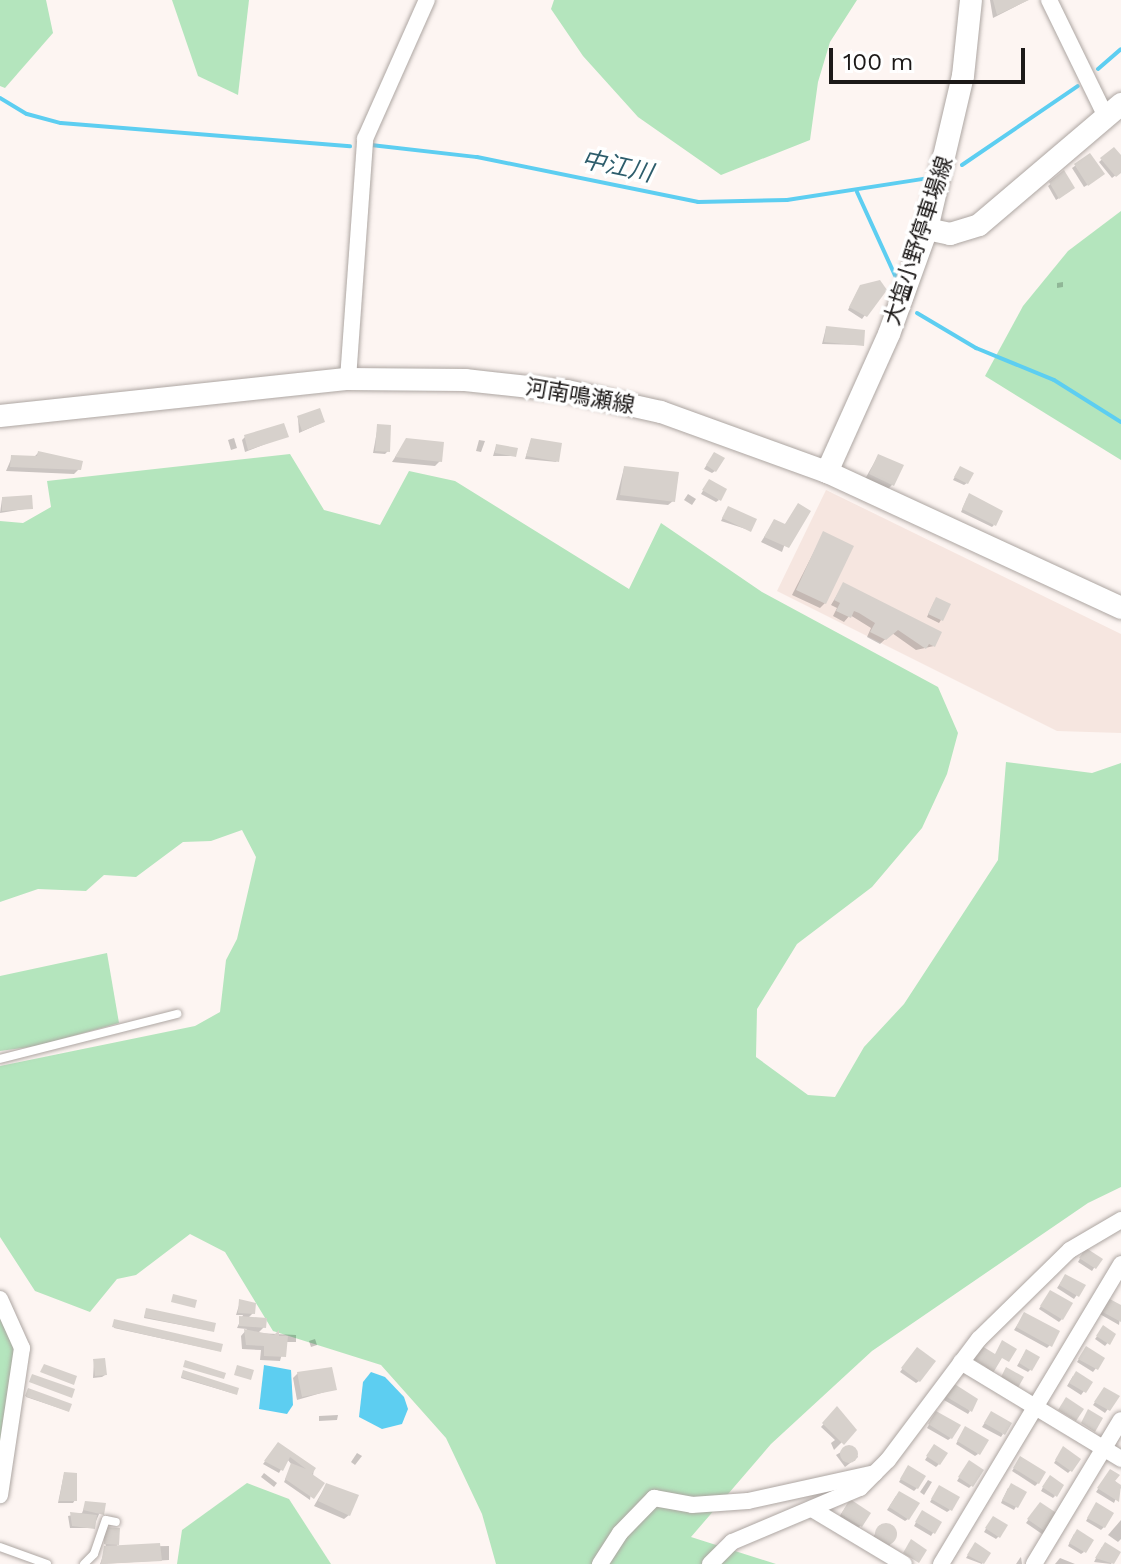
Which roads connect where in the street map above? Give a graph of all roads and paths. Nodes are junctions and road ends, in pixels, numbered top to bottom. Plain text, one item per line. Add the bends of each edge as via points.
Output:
1 (427, 0) edge
2 (971, 0) edge
3 (1049, 0) edge
4 (1113, 110) edge
5 (927, 229) junction
6 (348, 379) junction
7 (0, 416) edge
8 (827, 472) junction
9 (1121, 608) edge
10 (177, 1014) dead end
11 (0, 1059) edge
12 (1121, 1220) edge
13 (1121, 1264) edge
14 (0, 1299) edge
15 (961, 1362) junction
16 (1036, 1406) junction
17 (1121, 1420) edge
18 (1104, 1449) junction
19 (1121, 1459) edge
20 (875, 1473) junction
21 (0, 1495) edge
22 (812, 1509) junction
23 (116, 1522) dead end
24 (0, 1547) edge
25 (47, 1564) edge
26 (84, 1564) edge
27 (600, 1564) edge
28 (710, 1564) edge
29 (904, 1564) edge
30 (941, 1564) edge
31 (1034, 1564) edge

1 - 6 street via 365,139
2 - 5 main road, 大塩小野停車場線 via 963,76
3 - 4 street
4 - 5 main road via 979,225 950,234
5 - 8 main road, 大塩小野停車場線 via 889,334
6 - 7 main road, 河南鳴瀬線
6 - 8 main road, 河南鳴瀬線 via 465,380 580,393 661,412
8 - 9 main road, 河南鳴瀬線
10 - 11 lane
12 - 15 street via 1070,1250
13 - 16 street
14 - 21 street via 22,1348
15 - 16 street
15 - 20 street
16 - 18 street
16 - 30 street
17 - 18 street
18 - 19 street
18 - 31 street
20 - 22 street via 860,1488
20 - 27 street via 748,1501 692,1505 654,1498 620,1533
22 - 28 street via 732,1542
22 - 29 street
23 - 26 lane via 106,1520 94,1554
24 - 25 lane

